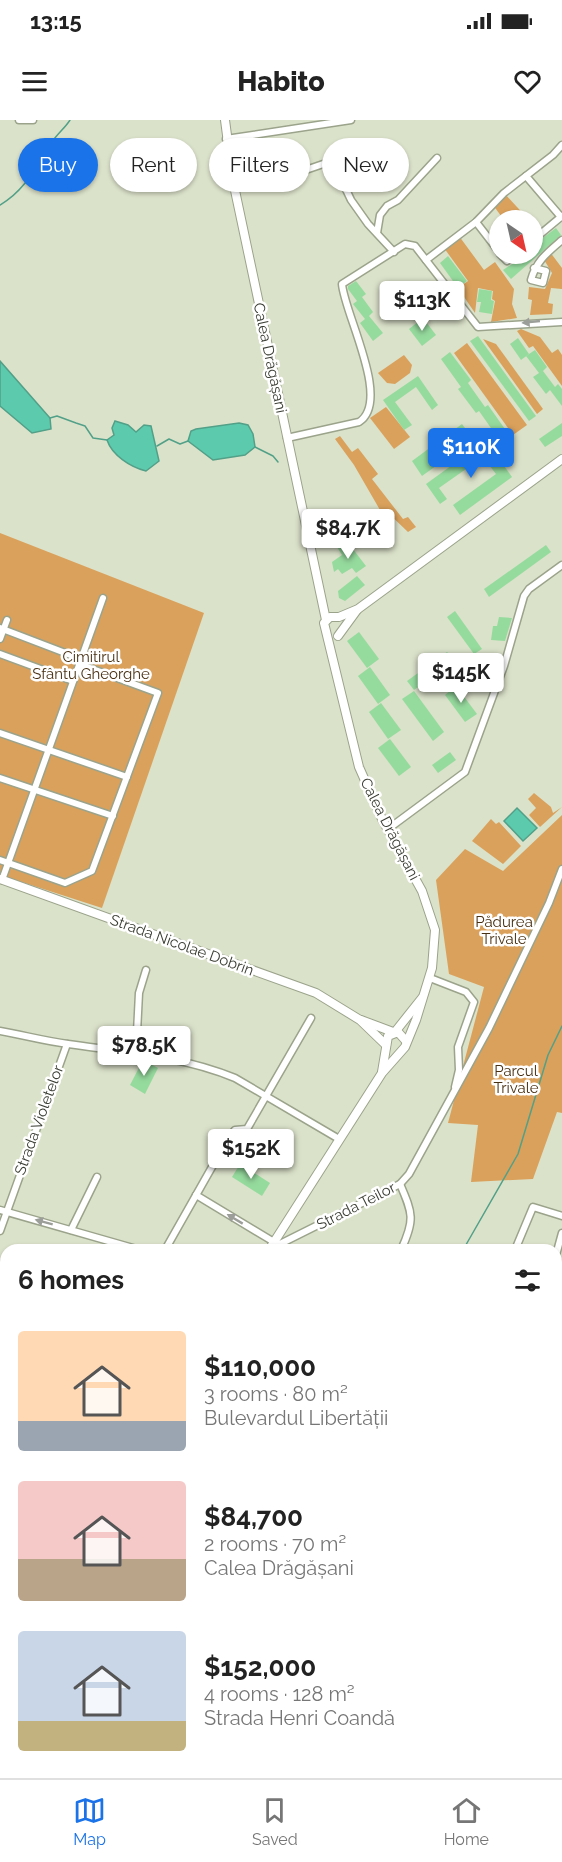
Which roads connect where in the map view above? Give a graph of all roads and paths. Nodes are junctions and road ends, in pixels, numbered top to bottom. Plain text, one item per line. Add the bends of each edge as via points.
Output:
1 (19, 120) edge
2 (32, 120) edge
3 (225, 120) edge
4 (351, 120) edge
5 (335, 122) edge
6 (226, 138) edge
7 (232, 138) edge
8 (562, 145) edge
9 (437, 158) dead end
10 (310, 169) edge
11 (526, 176) junction
12 (237, 192) edge
13 (562, 217) edge
14 (476, 222) junction
15 (543, 232) edge
16 (377, 233) junction
17 (489, 239) edge
18 (562, 240) edge
19 (394, 252) junction
20 (426, 260) junction
21 (534, 268) dead end
22 (562, 321) edge
23 (287, 438) junction
24 (562, 459) edge
25 (562, 565) edge
26 (103, 598) dead end
27 (358, 609) junction
28 (333, 618) junction
29 (7, 620) dead end
30 (344, 625) junction
31 (2, 629) edge
32 (328, 635) junction
33 (338, 636) junction
34 (0, 639) edge
35 (0, 654) edge
36 (80, 662) junction
37 (334, 662) junction
38 (73, 681) junction
39 (0, 733) edge
40 (48, 749) junction
41 (127, 777) junction
42 (0, 778) edge
43 (36, 790) junction
44 (113, 816) junction
45 (388, 829) junction
46 (0, 860) edge
47 (9, 863) junction
48 (562, 869) edge
49 (1, 880) edge
50 (146, 970) dead end
51 (429, 978) junction
52 (425, 995) junction
53 (310, 1018) dead end
54 (360, 1020) junction
55 (0, 1031) edge
56 (394, 1032) junction
57 (406, 1041) junction
58 (67, 1044) junction
59 (386, 1046) junction
60 (136, 1052) junction
61 (400, 1052) junction
62 (382, 1073) junction
63 (266, 1096) junction
64 (452, 1099) junction
65 (339, 1139) junction
66 (97, 1177) dead end
67 (400, 1184) junction
68 (196, 1195) junction
69 (3, 1211) edge
70 (562, 1216) edge
71 (71, 1230) junction
72 (0, 1231) edge
73 (562, 1233) edge
74 (562, 1239) edge
75 (274, 1242) joint
76 (119, 1244) edge
77 (168, 1244) edge
78 (279, 1244) edge
79 (403, 1244) edge
80 (517, 1244) edge

1 - 2 street
3 - 6 main road, Calea Drăgășani
4 - 5 street
5 - 7 street
8 - 11 street
9 - 16 street via 398,201 387,206 380,215
10 - 16 street via 334,164 351,200
11 - 13 street
11 - 14 street
12 - 23 main road, Calea Drăgășani
13 - 15 street
14 - 17 street
14 - 20 street
16 - 19 street
18 - 21 street
19 - 20 street via 410,244
19 - 23 street via 342,284 369,383 370,403 365,417 359,422
22 -> 20 street via 478,327
23 - 28 main road, Calea Drăgășani via 320,595
24 - 27 main road
25 - 45 street via 529,588 524,596 504,666 465,772
26 - 36 street
27 - 28 main road
27 - 30 main road, Calea Drăgășani
28 - 30 main road
28 - 32 main road, Calea Drăgășani via 324,626
29 - 31 street
30 - 33 main road, Calea Drăgășani
31 - 34 street
31 - 36 street
32 - 33 main road
32 - 37 main road, Calea Drăgășani
33 - 37 main road, Calea Drăgășani
35 - 38 street
36 - 38 street
36 - 41 street via 158,693
37 - 45 main road, Calea Drăgășani via 359,767
38 - 40 street
39 - 40 street
40 - 41 street
40 - 43 street
41 - 44 street
42 - 43 street
43 - 44 street
43 - 47 street
44 - 47 street via 92,871 66,883
45 - 51 main road, Calea Drăgășani via 432,916 435,942
46 - 47 street
47 - 49 street
48 - 64 street, Strada Teilor
49 - 54 main road, Strada Nicolae Dobrin via 316,993
50 - 60 street via 139,993
51 - 52 main road, Calea Drăgășani
51 - 64 street via 466,993 474,1002 458,1047 459,1070
52 - 56 main road, Calea Drăgășani
52 - 57 main road, Calea Drăgășani
53 - 63 street
54 - 56 main road, Strada Nicolae Dobrin
54 - 59 main road, Strada Nicolae Dobrin
55 - 58 street
56 - 57 main road via 401,1033
56 - 59 main road via 388,1036
57 - 61 main road
58 - 60 street
58 - 69 street, Strada Violetelor
59 - 61 main road
59 - 62 main road
60 - 63 street via 217,1071
61 - 62 main road
62 - 65 main road
63 - 65 street
63 - 68 street via 247,1129 235,1130 230,1137
64 - 67 street, Strada Teilor via 415,1167
65 - 75 main road
66 - 71 street
67 - 78 street, Strada Teilor
67 - 79 street via 412,1216
75 -> 68 street
68 - 77 street
71 -> 69 street
69 - 72 street, Strada Violetelor
70 - 80 street via 533,1207
71 - 76 street
73 - 74 street

